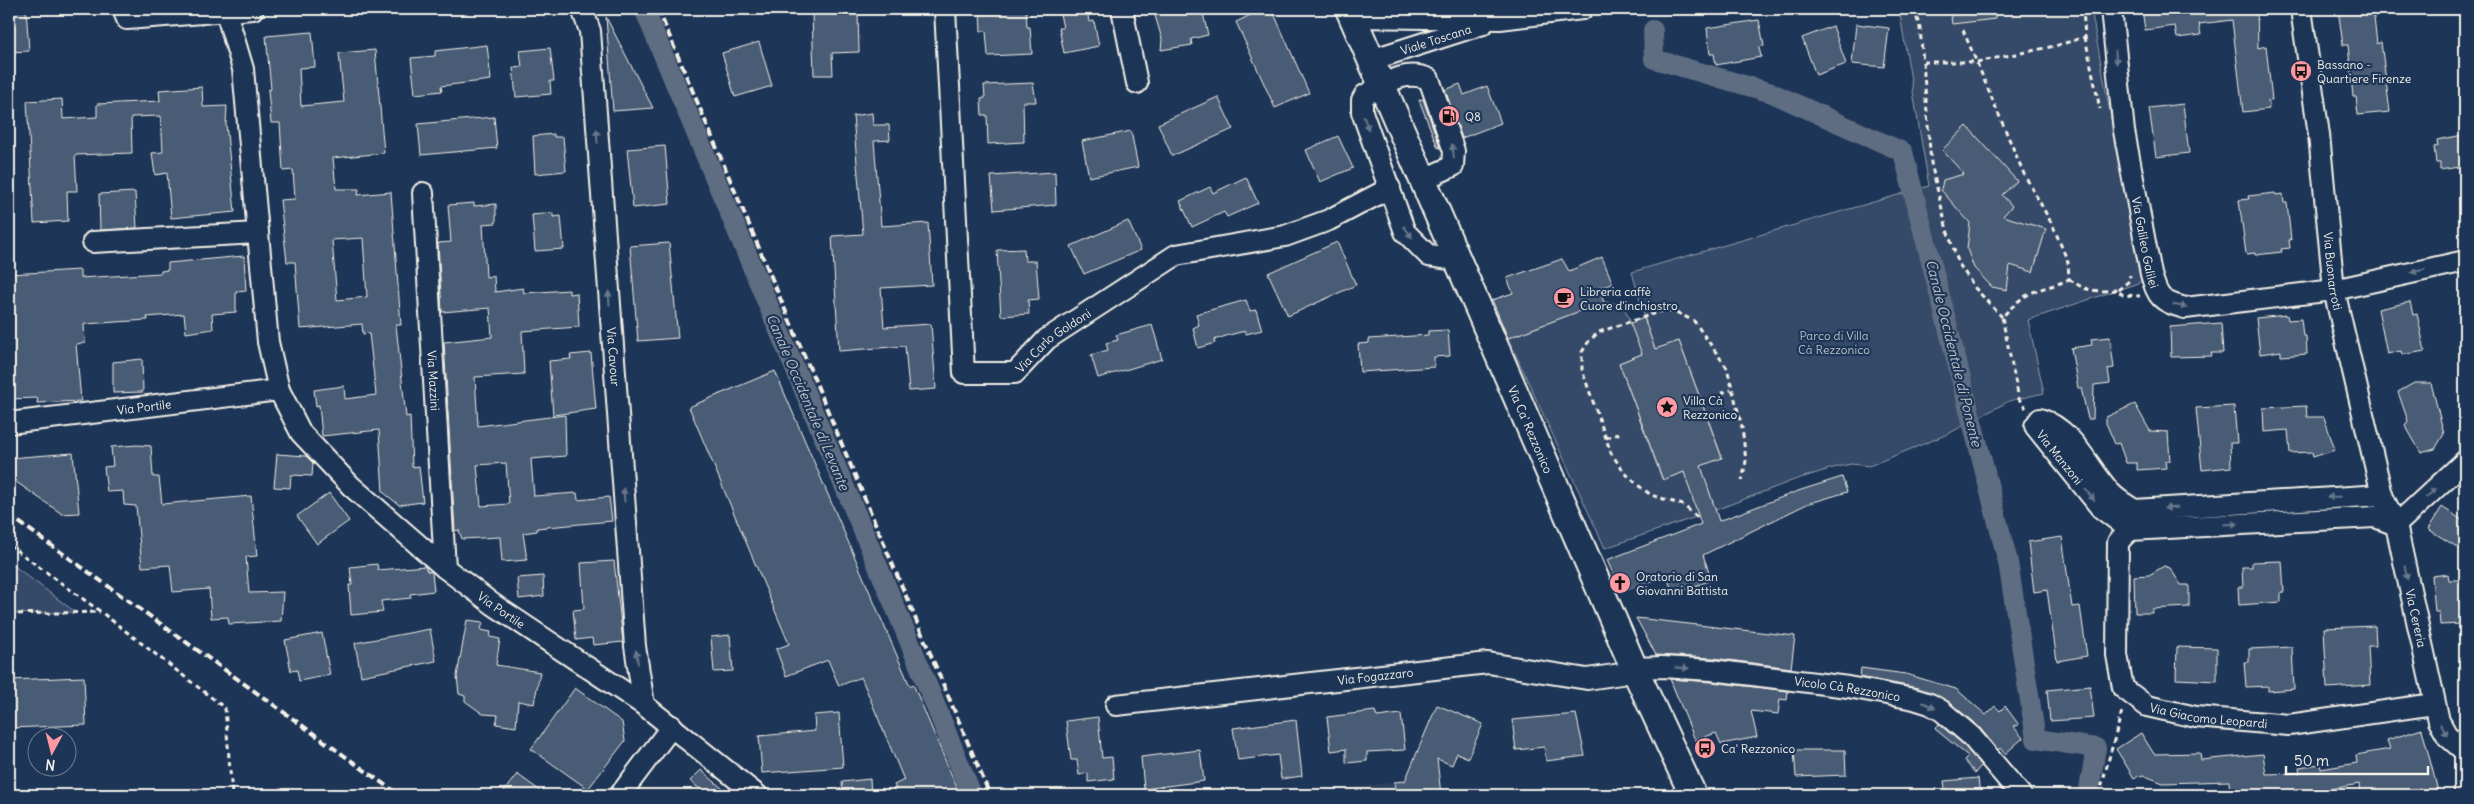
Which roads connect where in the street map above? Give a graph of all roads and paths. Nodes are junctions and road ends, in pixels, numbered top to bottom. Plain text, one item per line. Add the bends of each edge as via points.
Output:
1 (253, 9) edge
2 (582, 9) edge
3 (945, 9) edge
4 (1122, 9) edge
5 (1582, 9) edge
6 (1914, 9) edge
7 (1921, 9) edge
8 (2083, 9) edge
9 (2111, 9) edge
10 (2301, 9) edge
11 (226, 12) junction
12 (1351, 13) edge
13 (125, 14) edge
14 (1405, 14) edge
15 (1915, 14) junction
16 (1500, 19) junction
17 (1964, 30) dead end
18 (1371, 60) junction
19 (1923, 62) junction
20 (1976, 62) junction
21 (1137, 84) dead end
22 (1382, 86) junction
23 (1422, 180) junction
24 (1390, 188) junction
25 (423, 193) dead end
26 (258, 233) junction
27 (93, 242) dead end
28 (1457, 260) junction
29 (2465, 261) edge
30 (2069, 279) junction
31 (2334, 290) junction
32 (2157, 296) junction
33 (2002, 316) junction
34 (279, 390) junction
35 (1731, 390) junction
36 (1721, 393) dead end
37 (2036, 422) junction
38 (9, 423) edge
39 (1620, 434) dead end
40 (1606, 438) junction
41 (2465, 461) edge
42 (1742, 480) dead end
43 (2382, 495) junction
44 (2134, 510) junction
45 (1697, 517) dead end
46 (2396, 525) junction
47 (2130, 530) junction
48 (9, 545) edge
49 (446, 568) junction
50 (101, 612) junction
51 (9, 614) edge
52 (1634, 668) junction
53 (2122, 688) junction
54 (2434, 704) junction
55 (644, 705) junction
56 (1116, 705) dead end
57 (672, 726) junction
58 (2464, 742) edge
59 (232, 795) edge
60 (620, 795) edge
61 (757, 795) edge
62 (1693, 795) edge
63 (2021, 795) edge
64 (2098, 795) edge
65 (2464, 795) edge

1 - 11 street
55 -> 2 street, Via Cavour via 635,646 590,31
3 - 24 street, Via Carlo Goldoni via 964,373 1015,373 1047,339 1176,255 1285,236 1329,220
4 - 21 street
5 - 16 street, Viale Toscana
6 - 15 path
7 - 15 path
8 - 20 path via 2086,37
9 -> 32 street, Via Galileo Galilei via 2124,131
10 - 31 street, Via Buonarroti via 2320,135
11 - 13 street
11 - 26 street, Via Portile via 243,69
12 - 14 street, Viale Toscana
12 - 18 main road, Via Ca' Rezzonico
14 - 16 street, Viale Toscana
15 - 19 path via 1920,28
16 - 18 street, Viale Toscana
17 - 20 path
18 - 22 main road, Via Ca' Rezzonico
19 - 20 path
19 - 33 path via 1931,163 1947,230 1959,264 1975,288
20 - 30 path via 2024,174 2053,226 2068,262
22 - 23 main road, Via Ca' Rezzonico
23 -> 22 street via 1453,166 1455,154 1429,79 1404,75
22 -> 24 street via 1365,94 1362,112
23 - 28 main road, Via Ca' Rezzonico
24 -> 28 street via 1405,232 1428,256
25 - 49 street, Via Mazzini
26 - 27 street
26 - 34 street, Via Portile via 268,342
28 - 52 main road, Via Ca' Rezzonico
29 -> 31 street, Via Galileo Galilei
30 - 32 path via 2096,292 2118,290 2132,297
30 - 33 path via 2032,293
32 -> 31 street, Via Galileo Galilei via 2169,304 2185,308
31 - 43 street, Via Buonarroti
33 - 37 path via 2019,399
34 - 38 street, Via Portile
34 - 49 street, Via Portile via 301,432 351,486
35 - 36 path
35 - 40 path via 1727,368 1694,320 1676,312 1662,311 1599,332 1582,352 1582,370
35 - 42 path via 1746,453
37 - 44 street, Via Manzoni via 2051,422 2063,432 2113,495
37 -> 47 street, Via Manzoni via 2035,426 2101,508
39 - 40 path
40 - 45 path via 1611,453 1624,472 1639,486 1651,495 1683,505
46 -> 41 street
43 -> 44 street
43 - 46 street, Via Buonarroti
44 - 47 street
47 -> 46 street via 2375,517
46 -> 54 street, Via Cereria
47 - 53 street via 2118,542 2117,655
48 - 50 path
49 - 55 street, Via Portile via 494,605
50 - 51 path
50 - 59 path via 225,708
52 - 56 street, Via Fogazzaro via 1621,674 1586,679 1488,663
52 - 62 main road, Via Ca' Rezzonico
52 -> 63 street, Vicolo Cà Rezzonico via 1722,671 1848,687 1930,704 1942,710 1971,736
53 - 54 street, Via Giacomo Leopardi via 2155,708 2196,717 2289,725
53 - 64 path via 2122,711
54 -> 58 street, Via Cereria via 2448,736
55 - 57 street, Via Portile
57 - 60 street
57 - 61 street, Via Portile
58 - 65 street, Via Cereria

